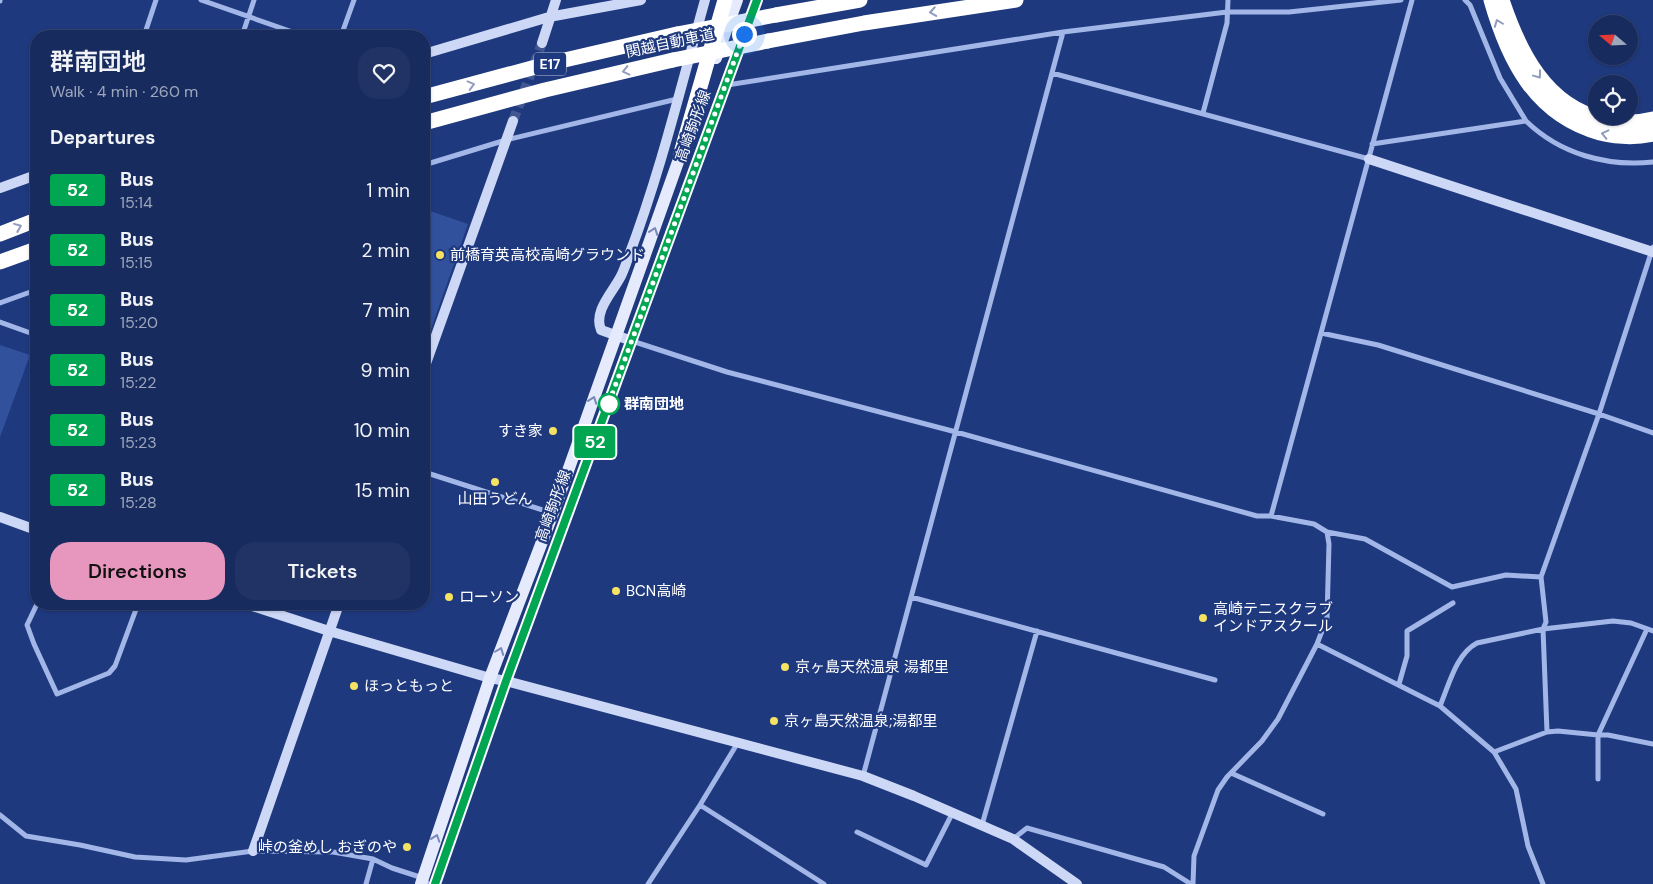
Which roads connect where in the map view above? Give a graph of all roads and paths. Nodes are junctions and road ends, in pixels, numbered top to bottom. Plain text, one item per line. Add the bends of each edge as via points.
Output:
1 (156, 0) edge
2 (201, 0) edge
3 (254, 0) edge
4 (354, 0) edge
5 (556, 0) edge
6 (641, 0) edge
7 (706, 0) edge
8 (725, 0) edge
9 (737, 0) edge
10 (757, 0) edge
11 (860, 0) edge
12 (1016, 0) edge
13 (1228, 0) edge
14 (1401, 0) edge
15 (1412, 0) edge
16 (1465, 0) edge
17 (1490, 0) edge
18 (1502, 0) edge
19 (1227, 12) junction
20 (248, 17) junction
21 (549, 17) junction
22 (146, 30) edge
23 (244, 30) edge
24 (286, 30) edge
25 (343, 30) edge
26 (1063, 32) junction
27 (542, 43) tunnel mouth
28 (430, 52) edge
29 (1052, 73) junction
30 (726, 86) junction
31 (430, 95) edge
32 (678, 99) junction
33 (1202, 113) junction
34 (1653, 119) edge
35 (430, 120) edge
36 (513, 121) tunnel mouth
37 (1526, 121) junction
38 (1653, 134) edge
39 (506, 140) junction
40 (1372, 144) junction
41 (681, 153) junction
42 (1369, 159) junction
43 (1653, 162) edge
44 (430, 163) edge
45 (30, 177) edge
46 (0, 188) edge
47 (30, 222) edge
48 (0, 234) edge
49 (30, 250) edge
50 (1652, 250) edge
51 (0, 262) edge
52 (30, 292) edge
53 (0, 303) edge
54 (0, 322) edge
55 (1321, 332) junction
56 (30, 333) edge
57 (616, 335) junction
58 (632, 341) junction
59 (430, 352) edge
60 (1599, 414) junction
61 (956, 432) junction
62 (1653, 433) edge
63 (430, 474) edge
64 (553, 513) junction
65 (1271, 516) junction
66 (0, 517) edge
67 (30, 528) edge
68 (1327, 532) junction
69 (1541, 577) junction
70 (910, 597) junction
71 (1453, 603) dead end
72 (34, 610) edge
73 (136, 610) edge
74 (264, 610) edge
75 (337, 610) edge
76 (1543, 629) junction
77 (1647, 629) junction
78 (329, 631) junction
79 (1037, 631) junction
80 (1653, 631) edge
81 (1317, 644) junction
82 (490, 678) junction
83 (1216, 680) dead end
84 (506, 681) junction
85 (1398, 684) junction
86 (1440, 706) junction
87 (1547, 732) junction
88 (1598, 735) junction
89 (737, 744) junction
90 (1653, 744) edge
91 (1494, 752) junction
92 (1231, 773) junction
93 (863, 776) junction
94 (1598, 779) dead end
95 (700, 805) junction
96 (954, 812) junction
97 (1323, 814) dead end
98 (0, 815) edge
99 (982, 825) junction
100 (857, 832) dead end
101 (1013, 839) junction
102 (253, 851) junction
103 (373, 859) junction
104 (424, 882) edge
105 (366, 884) edge
106 (435, 884) edge
107 (648, 884) edge
108 (824, 884) edge
109 (1077, 884) edge
110 (1192, 884) edge
111 (1543, 884) edge

1 - 22 street
2 - 20 street
3 - 20 street
4 - 25 street
5 - 21 street
6 - 21 street
7 - 32 street
8 - 41 highway
9 - 41 main road, 高崎駒形線
10 - 30 main road, 高崎駒形線
31 -> 11 highway, 関越自動車道 / E17, bridge via 677,34
12 -> 35 highway, 関越自動車道 / E17, bridge via 768,40 545,90
13 - 19 street
14 - 19 street via 1289,12
15 - 40 street
16 - 37 street via 1470,5 1500,78
38 -> 17 highway via 1610,136 1573,124 1554,111 1538,97 1515,63
18 -> 34 highway via 1515,36 1532,68 1564,102 1580,112 1609,120
19 - 26 street
19 - 33 street via 1227,23
20 - 23 street
20 - 24 street
21 - 27 street
21 - 28 street
26 - 29 street
26 - 30 street
29 - 33 street
29 - 61 street
30 - 58 main road, 高崎駒形線
32 - 39 street
32 - 57 street via 647,209 622,275 600,316 598,324 601,330
33 - 42 street
36 - 39 street
37 - 40 street
37 - 43 street via 1538,133 1569,151 1602,161
39 - 44 street
39 - 59 street
40 - 42 street
57 -> 41 main road, 高崎駒形線
42 - 50 street
42 - 55 street
45 - 46 street
48 -> 47 highway
49 - 51 highway
50 - 60 street
52 - 53 street
54 - 56 street
55 - 60 street via 1378,345
55 - 65 street
57 - 58 street
64 -> 57 main road, 高崎駒形線
58 - 61 street via 727,372
58 - 84 main road, 高崎駒形線
60 - 62 street
60 - 69 street
61 - 65 street via 1257,516
61 - 70 street
63 - 64 street
82 -> 64 main road, 高崎駒形線
65 - 68 street via 1314,524
66 - 67 street
68 - 69 street via 1365,539 1452,587 1506,575
68 - 81 street via 1330,544 1327,618
69 - 76 street via 1546,622
70 - 79 street
70 - 93 street
71 - 85 street via 1407,631 1406,656
72 - 73 street via 27,625 57,694 109,673 115,666
74 - 78 street
75 - 78 street
76 - 77 street via 1613,621
76 - 86 street via 1477,643 1468,648
76 - 87 street
77 - 80 street
77 - 88 street
78 - 82 street
78 - 102 street
79 - 83 street
79 - 99 street
81 - 85 street
81 - 92 street via 1278,718 1262,741
82 - 84 street
104 -> 82 main road, 高崎駒形線
84 - 89 street
84 - 106 main road, 高崎駒形線
85 - 86 street
86 - 91 street
87 - 88 street via 1558,730
87 - 91 street
88 - 90 street
88 - 94 street
89 - 93 street
89 - 95 street
91 - 111 street via 1516,789 1528,846
92 - 97 street
92 - 110 street via 1218,790 1194,856
93 - 96 street
95 - 107 street
95 - 108 street
96 - 99 street
96 - 100 street via 926,865
98 - 102 street via 26,836 135,857 186,860
99 - 101 street
101 - 109 street
101 - 110 street via 1027,828 1164,867
102 - 103 street via 333,852
103 - 104 street
103 - 105 street

